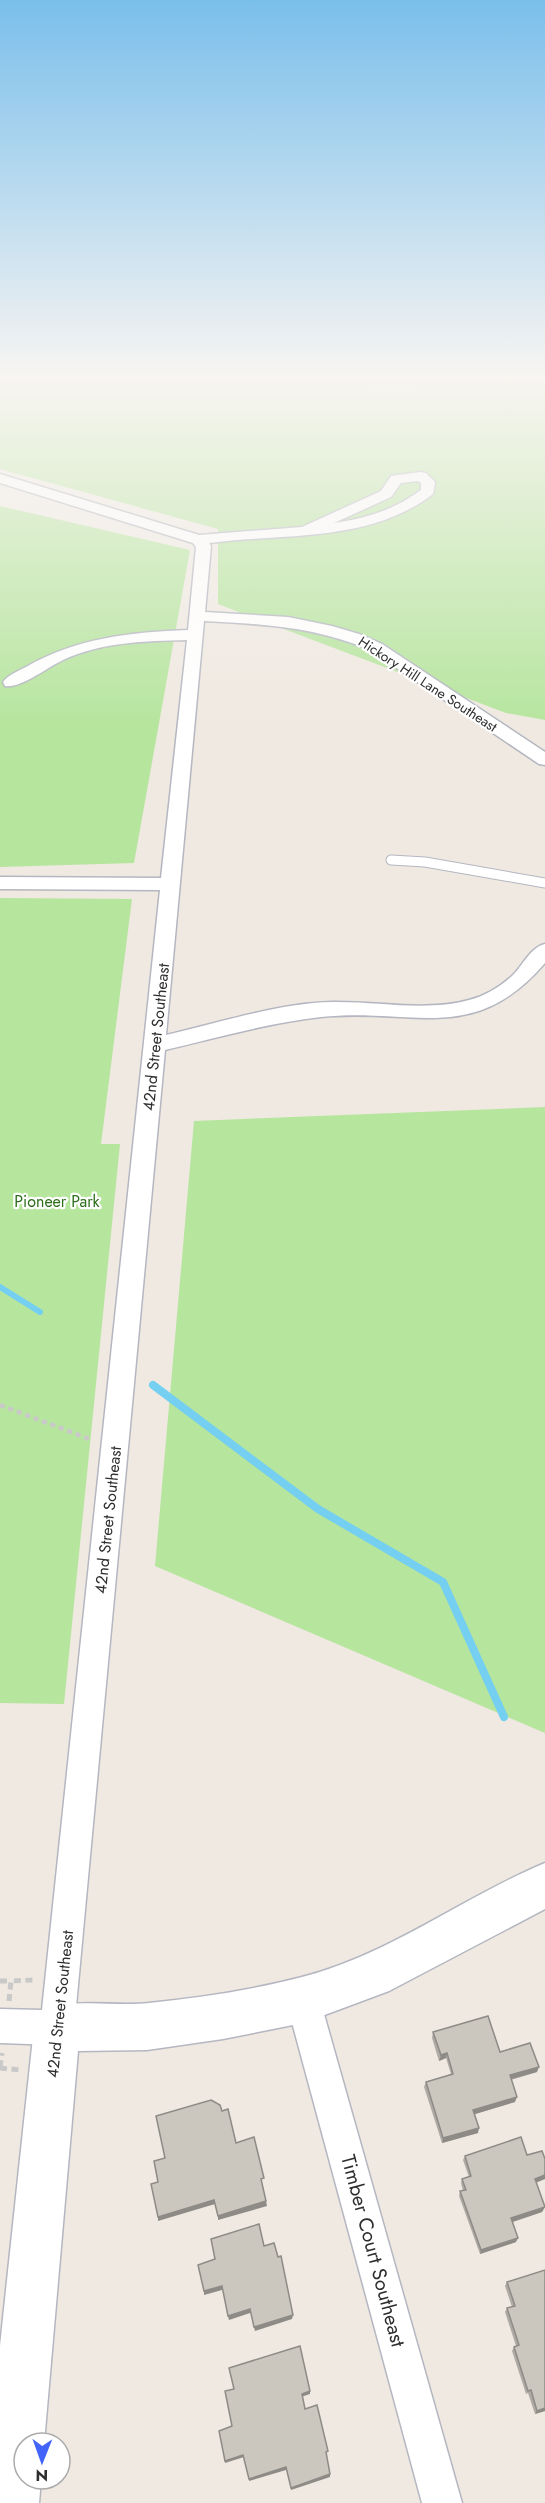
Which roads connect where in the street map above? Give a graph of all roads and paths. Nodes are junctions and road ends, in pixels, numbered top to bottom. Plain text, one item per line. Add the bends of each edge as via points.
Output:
1 (44, 492) edge
2 (387, 492) edge
3 (427, 492) edge
4 (306, 530) junction
5 (198, 540) junction
6 (197, 625) junction
7 (11, 682) dead end
8 (545, 760) edge
9 (391, 860) dead end
10 (0, 883) edge
11 (545, 883) edge
12 (171, 884) junction
13 (545, 950) edge
14 (155, 1045) junction
15 (0, 1405) edge
16 (115, 1449) junction
17 (545, 1885) edge
18 (38, 1979) dead end
19 (0, 1981) edge
20 (11, 1981) junction
21 (303, 2000) junction
22 (4, 2026) edge
23 (57, 2028) junction
24 (0, 2067) edge
25 (21, 2070) dead end
26 (11, 2503) edge
27 (442, 2503) edge

1 - 5 street
2 - 4 street
3 - 4 street via 418,502 357,524
4 - 5 street
5 - 6 street, 42nd Street Southeast via 204,546
6 - 7 street, Hickory Hill Lane Southeast via 74,650
6 - 8 street, Hickory Hill Lane Southeast via 300,622 333,628 376,647
6 - 12 street, 42nd Street Southeast
9 - 11 lane via 426,862
10 - 12 street
12 - 14 street, 42nd Street Southeast
13 - 14 street via 519,980 474,1006 435,1012 331,1009 294,1013
14 - 16 street, 42nd Street Southeast
15 - 16 path
16 - 23 street, 42nd Street Southeast
17 - 21 street via 373,1975
18 - 20 path
19 - 20 path
20 - 22 path
21 - 23 street via 147,2027
21 - 27 street, Timber Court Southeast
22 - 23 street
22 - 24 path
23 - 26 street, 42nd Street Southeast
24 - 25 path

